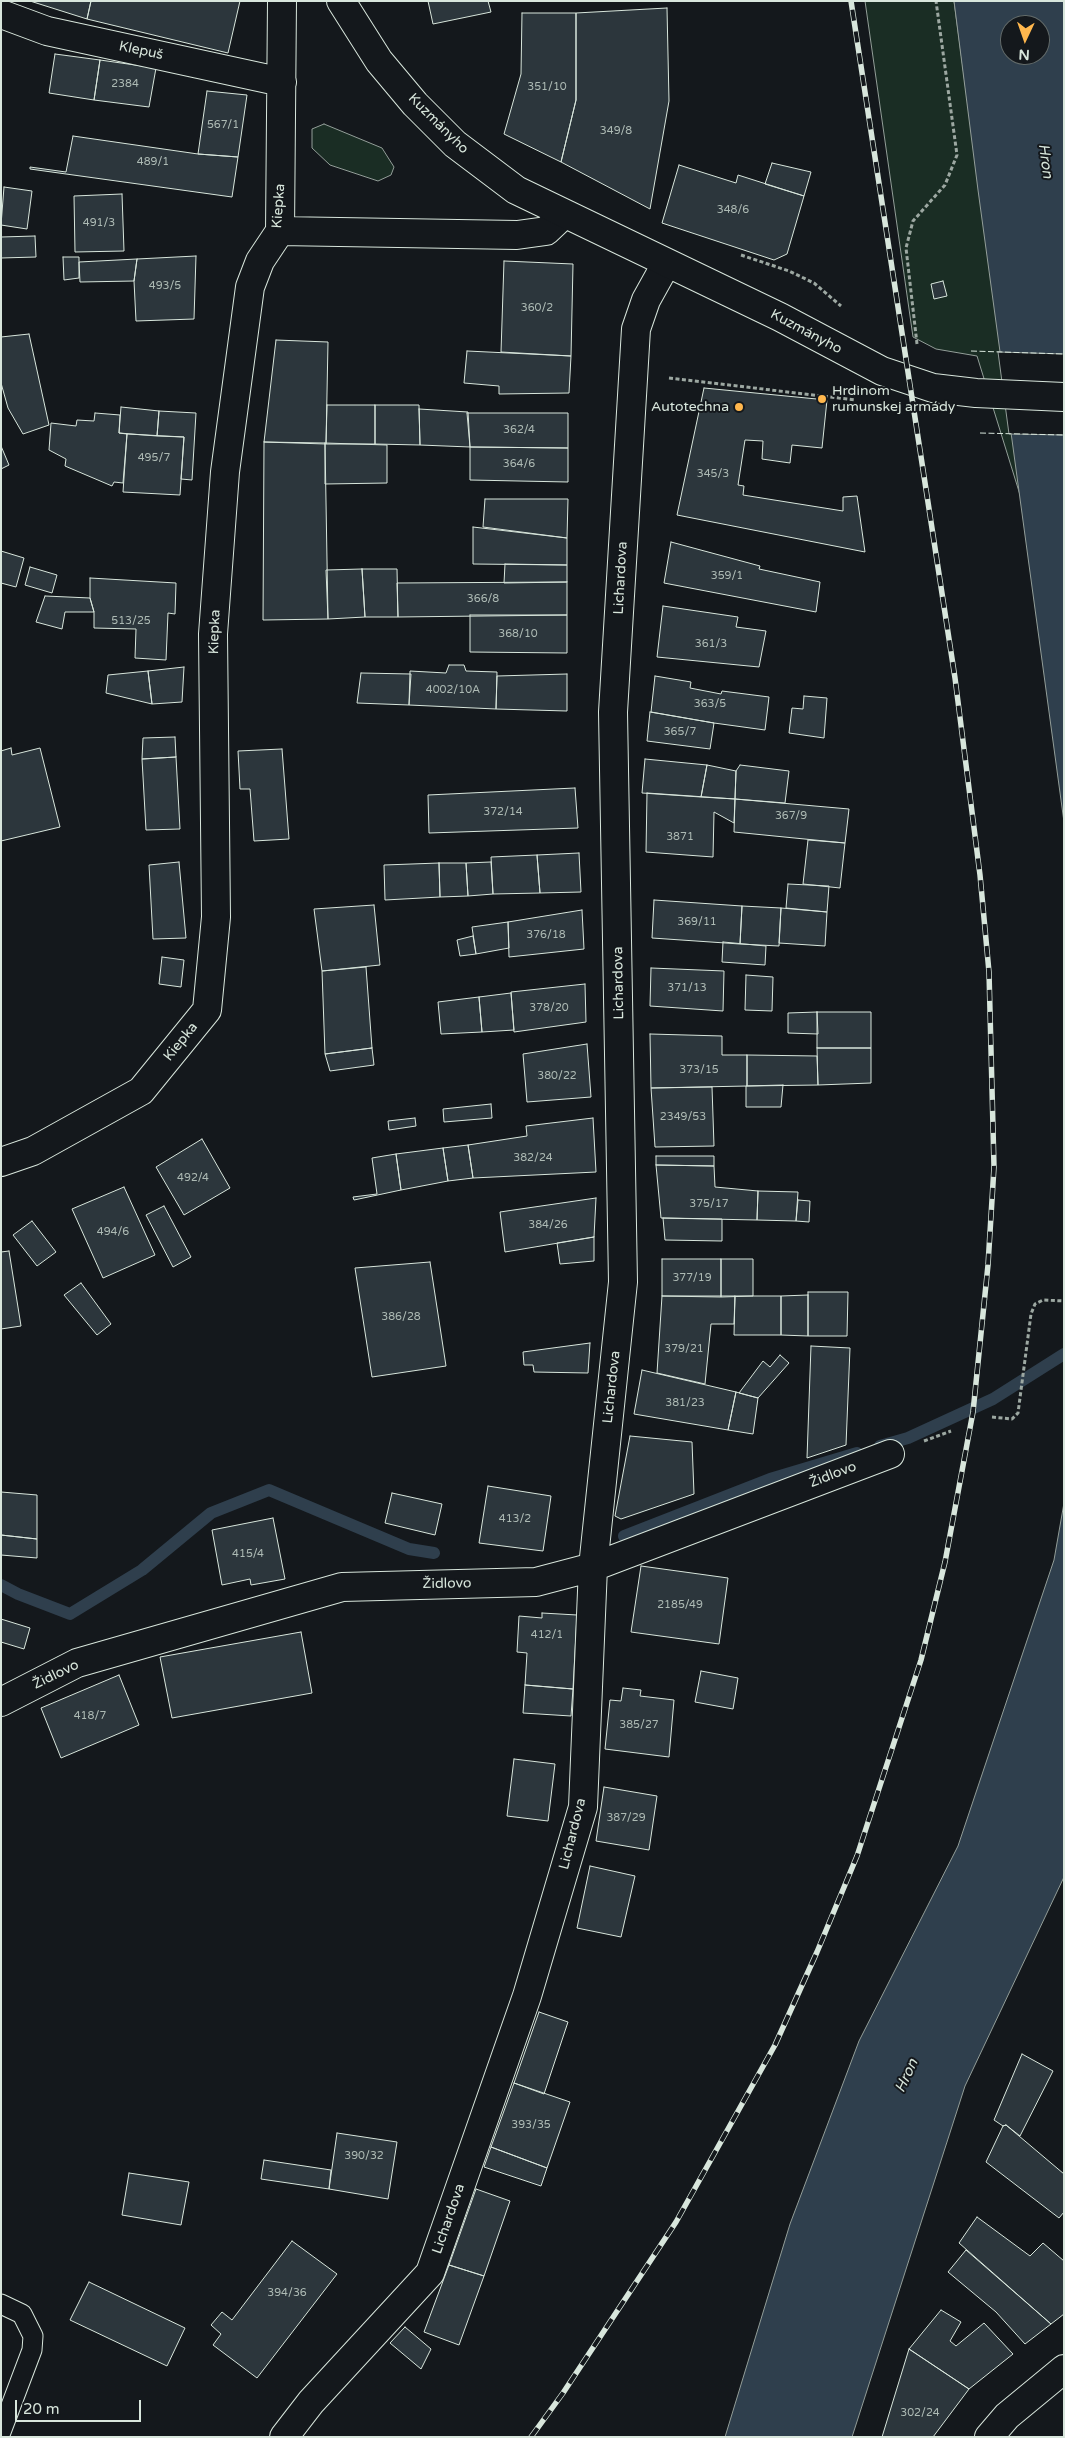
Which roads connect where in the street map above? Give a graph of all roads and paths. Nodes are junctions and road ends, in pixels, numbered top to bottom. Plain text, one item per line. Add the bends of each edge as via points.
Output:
1 (282, 1) edge
2 (341, 1) edge
3 (936, 1) edge
4 (1, 14) edge
5 (282, 82) junction
6 (564, 214) junction
7 (280, 231) junction
8 (666, 264) junction
9 (918, 352) dead end
10 (634, 373) junction
11 (1064, 397) edge
12 (862, 402) dead end
13 (1, 1162) edge
14 (1064, 1301) edge
15 (992, 1417) dead end
16 (890, 1454) dead end
17 (593, 1567) junction
18 (1, 1702) edge
19 (1, 2304) edge
20 (1064, 2369) edge
21 (1, 2432) edge
22 (284, 2437) edge
23 (989, 2437) edge

1 - 5 street, Kiepka
2 - 6 street, Kuzmányho via 379,60 415,104 455,144 516,190
3 - 9 path via 957,155 944,185 912,221 906,248
4 - 5 street, Klepuš via 47,31
5 - 7 street, Kiepka
6 - 7 street via 546,231 517,235
6 - 8 street, Kuzmányho
7 - 13 street, Kiepka via 260,261 250,287 225,472 213,634 216,917 207,1010 141,1091 33,1150
8 - 10 street, Lichardova via 646,300 636,329
8 - 11 street, Kuzmányho via 780,317 882,371 933,388
10 - 12 path
10 - 17 street, Lichardova via 614,712 623,1282
14 - 15 path via 1043,1300 1035,1304 1018,1413 1012,1419
16 - 17 street, Židlovo
17 - 18 street, Židlovo via 536,1582 342,1587 77,1663
17 - 22 street, Lichardova via 583,1807 527,1996 430,2273 311,2402
19 - 21 lane via 22,2314 33,2336 32,2350
20 - 23 street via 1007,2416

